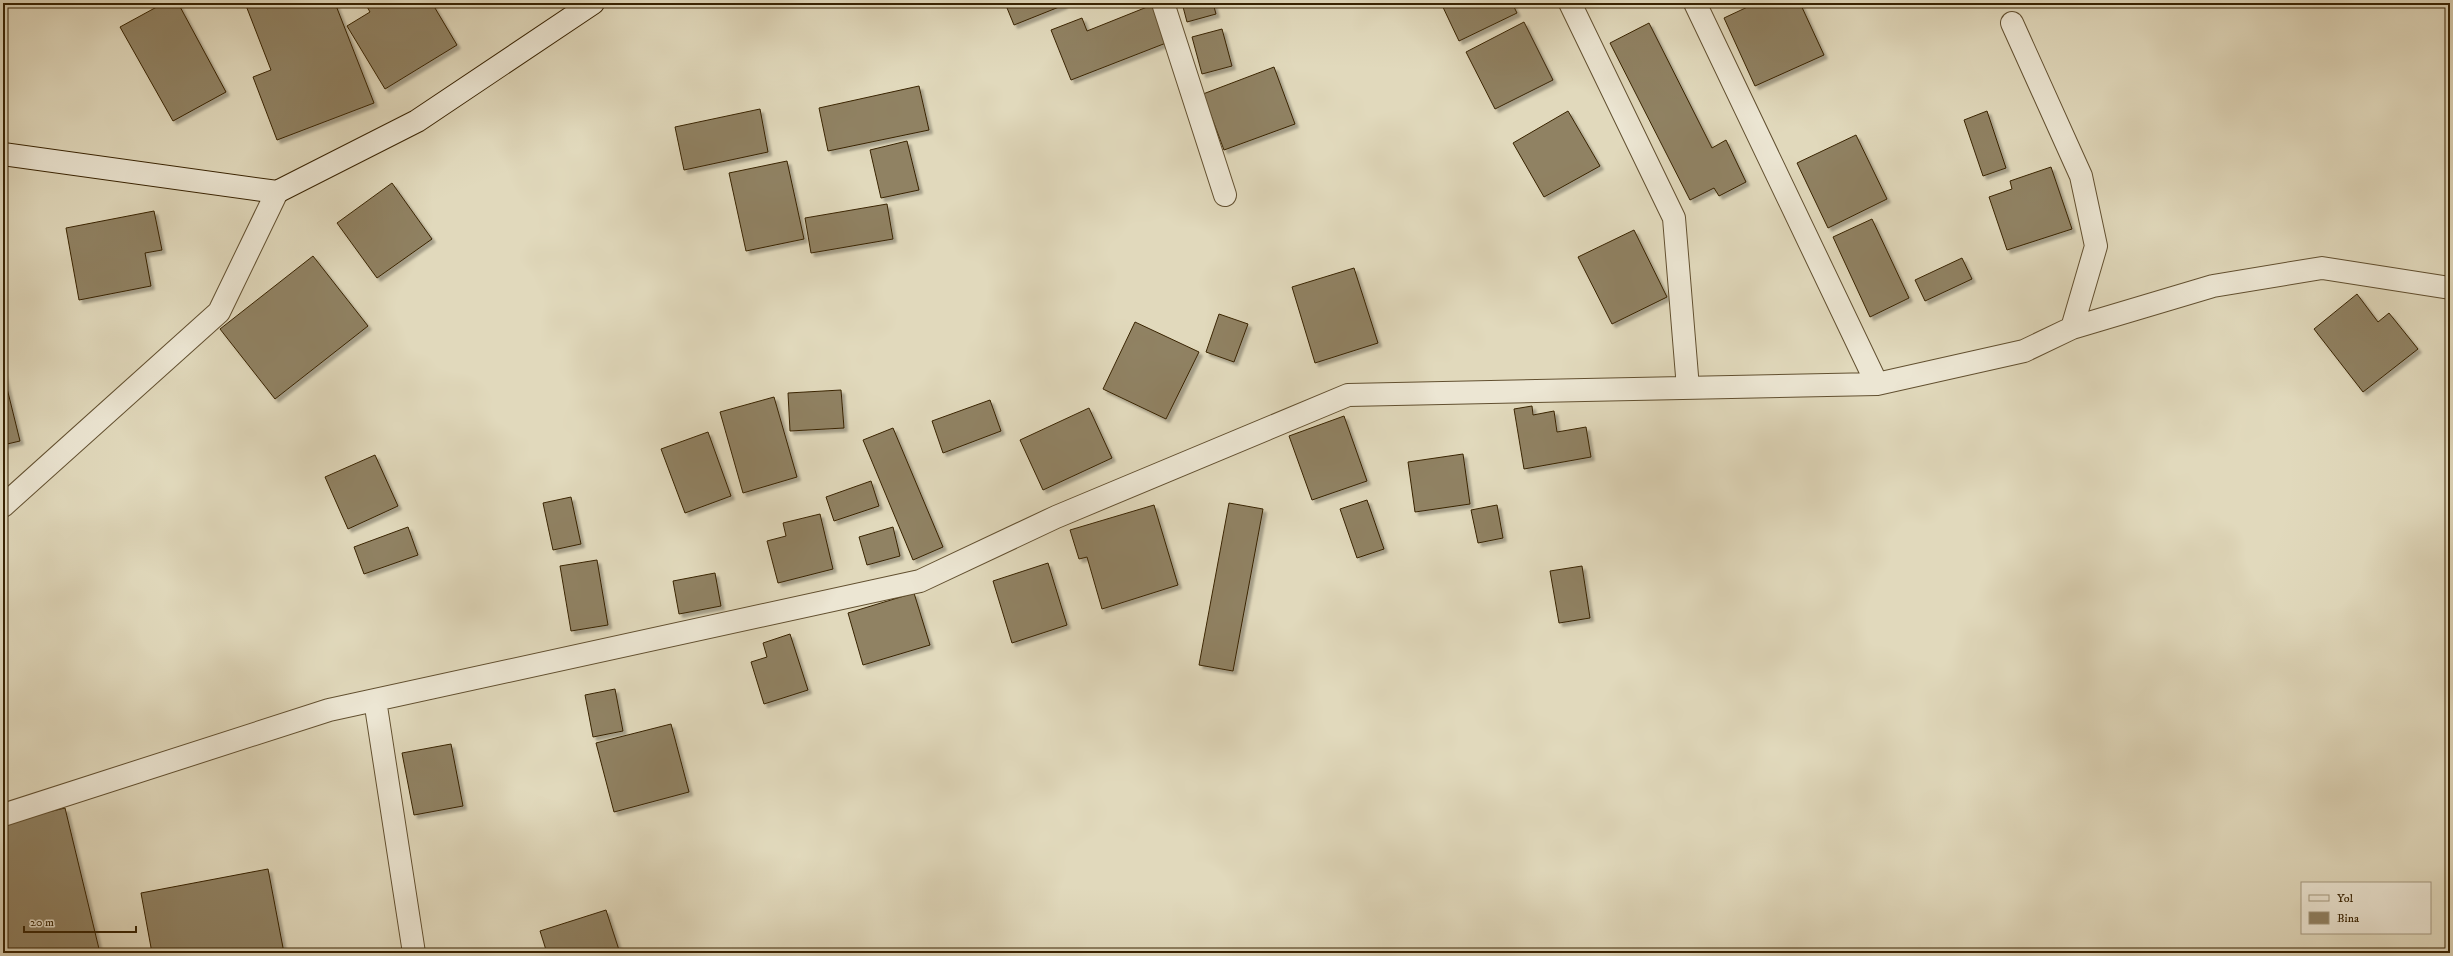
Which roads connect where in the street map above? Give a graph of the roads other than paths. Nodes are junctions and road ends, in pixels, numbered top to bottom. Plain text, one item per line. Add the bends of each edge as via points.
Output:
1 (592, 3) edge
2 (1163, 3) edge
3 (1570, 3) edge
4 (1695, 3) edge
5 (2012, 24) dead end
6 (3, 154) edge
7 (278, 192) junction
8 (1225, 195) dead end
9 (2450, 288) edge
10 (2072, 328) junction
11 (1878, 384) junction
12 (1688, 388) junction
13 (3, 506) edge
14 (375, 700) junction
15 (3, 815) edge
16 (414, 953) edge

1 - 7 street via 417,121
2 - 8 street
3 - 12 street via 1674,218
4 - 11 street
5 - 10 street via 2081,176 2096,246
6 - 7 street
7 - 13 street via 219,312
9 - 10 street via 2322,268 2212,286
10 - 11 street via 2024,351
11 - 12 street
12 - 14 street via 1348,395 1056,517 920,581
14 - 15 street via 330,710
14 - 16 street

